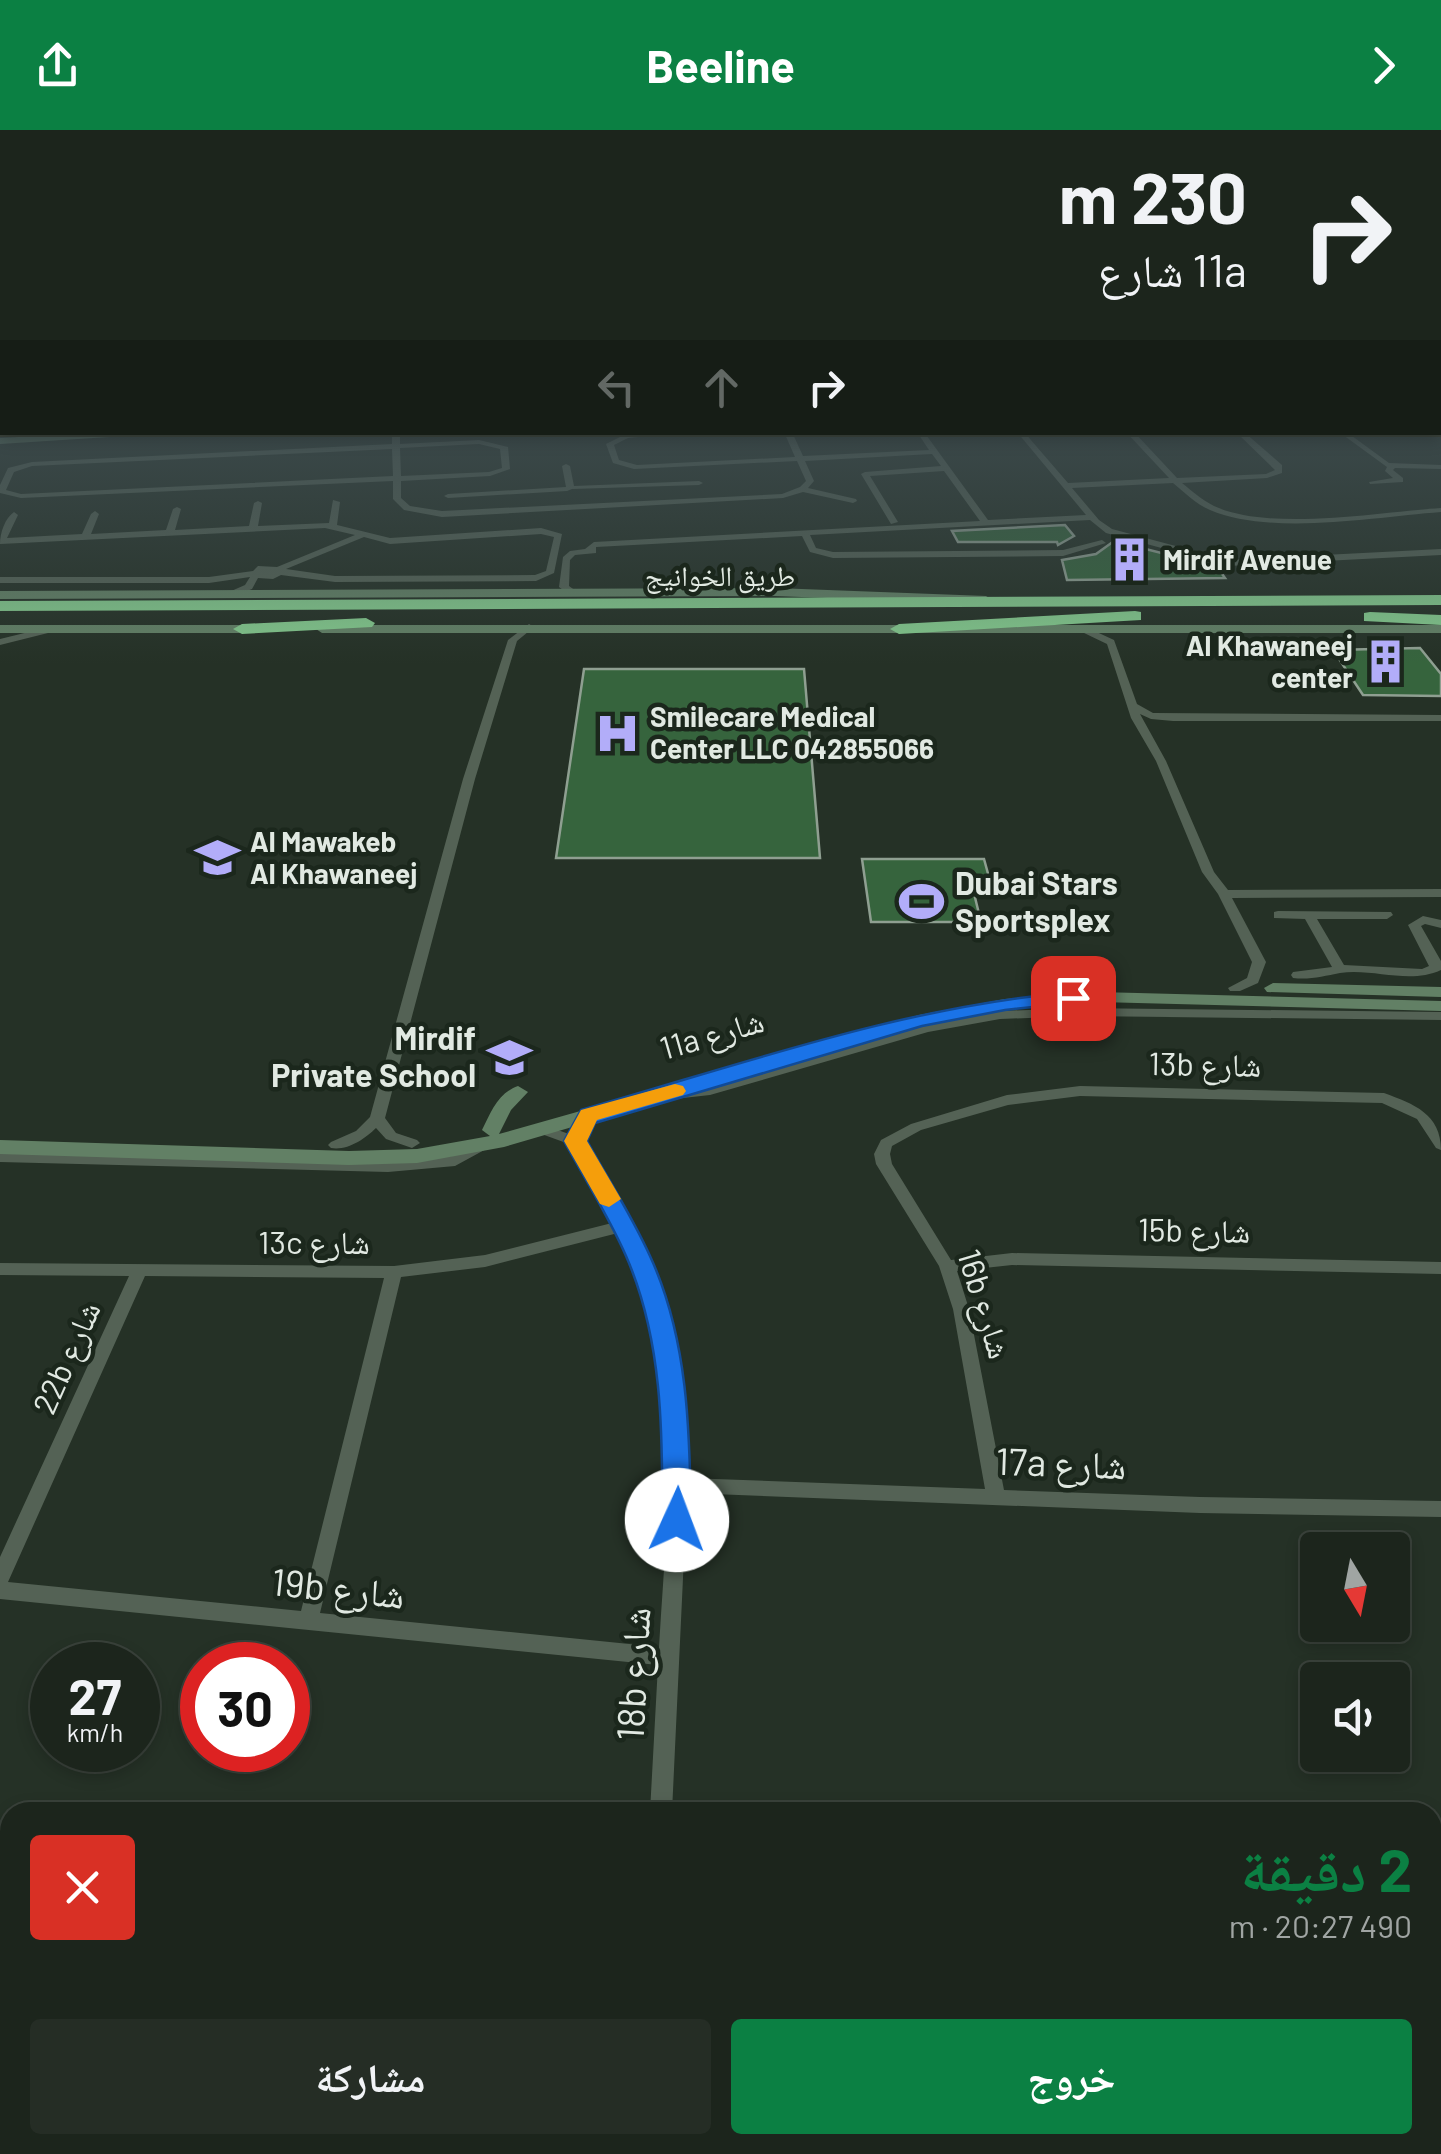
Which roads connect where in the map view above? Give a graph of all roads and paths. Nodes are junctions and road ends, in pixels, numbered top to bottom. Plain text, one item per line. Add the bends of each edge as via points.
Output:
1 (8, 475) edge
2 (455, 475) edge
3 (568, 475) edge
4 (809, 475) edge
5 (866, 475) edge
6 (951, 475) edge
7 (1057, 475) edge
8 (1172, 475) edge
9 (1269, 475) edge
10 (1395, 475) edge
11 (394, 478) junction
12 (1178, 481) junction
13 (699, 482) dead end
14 (1372, 482) dead end
15 (1066, 486) junction
16 (571, 489) junction
17 (802, 489) junction
18 (448, 496) dead end
19 (853, 501) dead end
20 (336, 502) dead end
21 (258, 503) dead end
22 (575, 508) junction
23 (177, 509) dead end
24 (1441, 510) edge
25 (95, 514) dead end
26 (14, 515) dead end
27 (1092, 518) junction
28 (894, 522) dead end
29 (986, 524) junction
30 (334, 526) junction
31 (253, 528) junction
32 (170, 532) junction
33 (1116, 534) junction
34 (362, 535) junction
35 (86, 536) junction
36 (808, 538) junction
37 (1, 540) edge
38 (1441, 552) edge
39 (271, 577) junction
40 (0, 580) edge
41 (573, 593) junction
42 (232, 594) junction
43 (0, 596) edge
44 (1441, 599) edge
45 (998, 602) junction
46 (0, 606) edge
47 (0, 616) edge
48 (458, 616) junction
49 (1441, 618) edge
50 (1133, 623) junction
51 (505, 627) junction
52 (529, 627) junction
53 (899, 628) junction
54 (0, 629) edge
55 (53, 629) junction
56 (1441, 629) edge
57 (242, 630) junction
58 (1085, 630) junction
59 (513, 640) junction
60 (0, 642) edge
61 (1111, 642) junction
62 (1131, 706) junction
63 (1173, 718) junction
64 (1441, 718) edge
65 (1148, 738) junction
66 (1441, 893) edge
67 (1224, 894) junction
68 (1278, 914) dead end
69 (1309, 915) junction
70 (1387, 915) dead end
71 (1439, 921) edge
72 (1438, 966) edge
73 (1340, 969) junction
74 (1301, 982) junction
75 (1235, 988) junction
76 (1441, 994) edge
77 (1211, 1000) junction
78 (1347, 1004) junction
79 (1441, 1006) edge
80 (1441, 1016) edge
81 (518, 1092) dead end
82 (661, 1095) junction
83 (589, 1115) junction
84 (377, 1118) junction
85 (541, 1129) junction
86 (0, 1134) edge
87 (488, 1138) junction
88 (576, 1141) junction
89 (412, 1143) junction
90 (886, 1143) joint
91 (336, 1145) junction
92 (1441, 1146) edge
93 (0, 1147) edge
94 (0, 1157) edge
95 (623, 1226) junction
96 (948, 1266) junction
97 (1441, 1268) edge
98 (0, 1269) edge
99 (139, 1272) junction
100 (394, 1272) junction
101 (678, 1485) junction
102 (996, 1497) junction
103 (1441, 1508) edge
104 (0, 1578) edge
105 (0, 1590) edge
106 (308, 1622) junction
107 (670, 1657) junction
108 (663, 1802) edge

1 - 11 street via 0,491 16,496
2 - 11 street
3 - 16 street
4 - 17 street
5 - 28 street
6 - 29 street
7 - 15 street
8 - 12 street
9 - 12 street
10 - 14 street via 1400,480
11 - 22 street via 397,499 407,508 456,514
12 - 15 street
12 - 24 street via 1203,504 1261,519
13 - 16 street
15 - 27 street
16 - 18 street
16 - 22 street
17 - 19 street
17 - 22 street via 766,498
20 - 30 street
21 - 31 street
23 - 32 street
25 - 35 street
26 - 37 street
27 - 29 street
27 - 33 street
29 - 36 street
30 - 31 street
30 - 34 street
31 - 32 street
32 - 35 street
33 - 36 street via 1086,552 1052,553 848,554 819,552
33 - 38 street via 1233,564
34 - 39 street
34 - 39 street via 396,540 541,531 559,538 550,573 536,578
35 - 37 street
36 - 41 street via 648,542 640,550 588,551 566,559 564,587
39 - 40 street
39 - 41 street
39 - 42 street
39 - 42 street
41 - 45 street via 910,595
42 - 43 street
44 - 45 highway, طريق الخوانيج
45 - 46 highway, طريق الخوانيج
47 - 48 highway, طريق الخوانيج
48 - 50 highway, طريق الخوانيج
48 - 57 highway
49 - 50 highway, طريق الخوانيج
50 - 53 highway
50 - 56 street
50 - 58 street
50 - 61 street
51 - 52 street
51 - 57 street
51 - 59 street
52 - 53 street
52 - 59 street
53 - 58 street
54 - 55 street
55 - 57 street
55 - 60 street
58 - 61 street
59 - 84 street
61 - 62 street
62 - 63 street
62 - 65 street
63 - 64 street
63 - 65 street via 1150,724
65 - 67 street
66 - 67 street
67 - 75 street via 1260,967 1253,980
68 - 69 street
69 - 70 street
69 - 73 street
71 - 72 street via 1414,926
72 - 73 street via 1424,973
73 - 74 street
74 - 75 street, 11a شارع
74 - 76 street, 11a شارع
74 - 77 street via 1295,997
75 - 87 street, 11a شارع via 1059,987 959,998
76 - 78 street via 1358,995
77 - 78 street, 11a شارع
77 - 82 street, 11a شارع via 1073,998 976,1008
78 - 79 street, 11a شارع
80 - 82 street, 11a شارع via 1000,1015 926,1028 710,1090
81 - 87 street
82 - 83 street, 11a شارع
83 - 85 street, 11a شارع
83 - 88 street
84 - 89 street via 390,1136
84 - 91 street
85 - 87 street, 11a شارع
85 - 88 street
86 - 91 street, 11a شارع
87 - 89 street, 11a شارع
87 - 93 street, 11a شارع via 372,1158
87 - 94 street via 454,1161 388,1167
88 - 95 street, 18b شارع
89 - 91 street, 11a شارع
90 - 92 street, 13b شارع via 1008,1100 1192,1091 1372,1097 1410,1108 1431,1125
90 - 96 street, 16b شارع via 884,1164
95 - 100 street, 13c شارع via 485,1261
95 - 101 street, 18b شارع via 651,1290 669,1362
96 - 97 street, 15b شارع via 1012,1259
96 - 102 street, 16b شارع
98 - 99 street, 13c شارع
99 - 100 street, 13c شارع
99 - 104 street, 22b شارع
100 - 106 street
101 - 102 street, 17a شارع
101 - 107 street, 18b شارع
102 - 103 street, 17a شارع
105 - 106 street, 19b شارع
106 - 107 street, 19b شارع
107 - 108 street, 18b شارع

